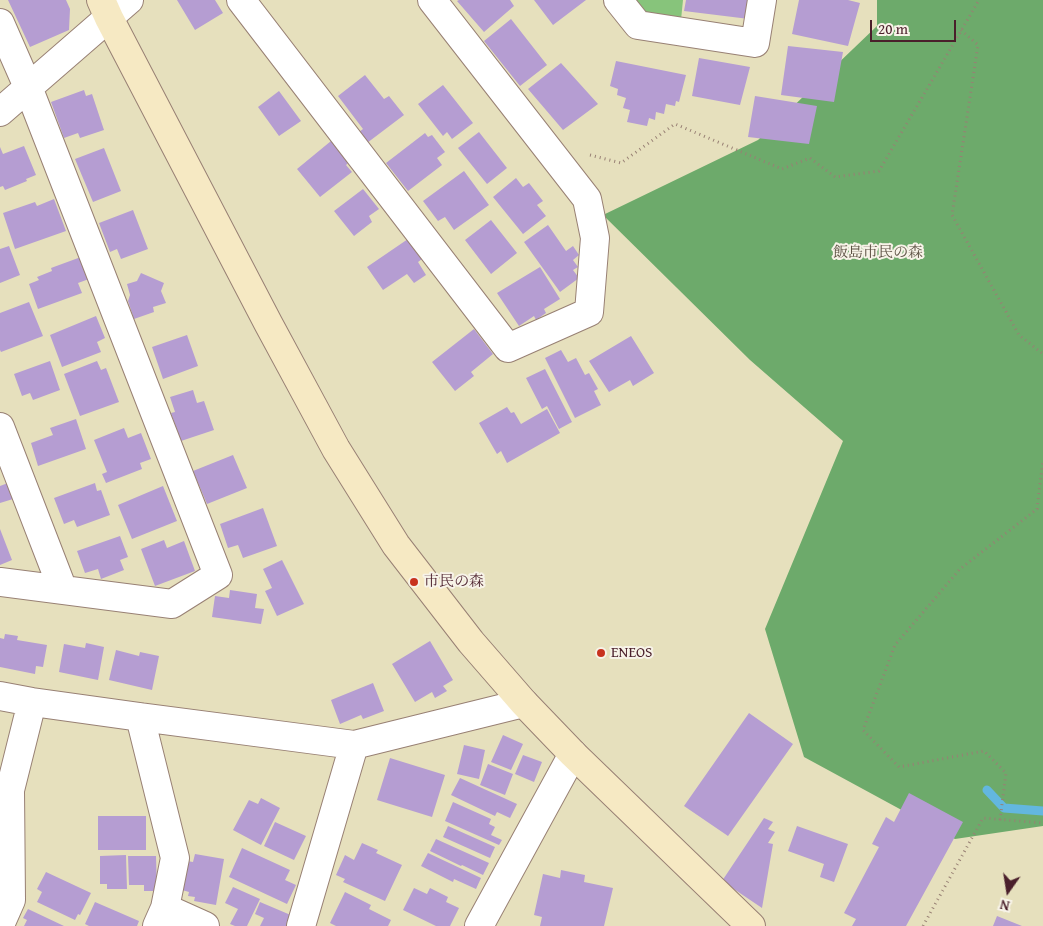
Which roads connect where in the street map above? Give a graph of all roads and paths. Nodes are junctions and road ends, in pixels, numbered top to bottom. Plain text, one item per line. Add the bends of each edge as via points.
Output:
1 (130, 0) edge
2 (241, 0) edge
3 (432, 0) edge
4 (618, 0) edge
5 (762, 0) edge
6 (979, 0) edge
7 (105, 9) edge
8 (0, 23) edge
9 (961, 30) junction
10 (28, 87) junction
11 (0, 112) edge
12 (552, 153) junction
13 (1043, 354) edge
14 (0, 427) edge
15 (1043, 460) edge
16 (0, 582) edge
17 (63, 590) junction
18 (0, 696) edge
19 (32, 702) junction
20 (524, 702) junction
21 (140, 717) junction
22 (354, 745) junction
23 (573, 754) junction
24 (1000, 818) junction
25 (1043, 823) edge
26 (161, 917) edge
27 (0, 925) edge
28 (204, 926) edge
29 (301, 926) edge
30 (479, 926) edge
31 (751, 926) edge
32 (923, 926) edge

1 - 7 street
2 - 12 street via 508,348 589,312 595,238 587,199
3 - 12 street
4 - 5 street via 638,25 755,42
6 - 9 path
7 - 10 street
7 - 20 street via 336,449 396,545 471,642
8 - 10 street
9 - 12 path via 879,171 835,177 810,158 782,169 675,124 621,163 562,148
9 - 13 path via 978,45 952,214 1019,335
10 - 11 street
10 - 17 street via 218,575 172,604
14 - 17 street
15 - 24 path via 1037,509 960,569 895,645 863,730 899,767 984,751 1006,773
16 - 17 street
18 - 19 street
19 - 21 street
19 - 27 street via 10,790 11,900
20 - 22 street
20 - 23 street
21 - 22 street
21 - 26 street via 175,858
22 - 29 street
23 - 30 street
23 - 31 street
24 - 25 path
24 - 32 path via 983,818
26 - 28 street

